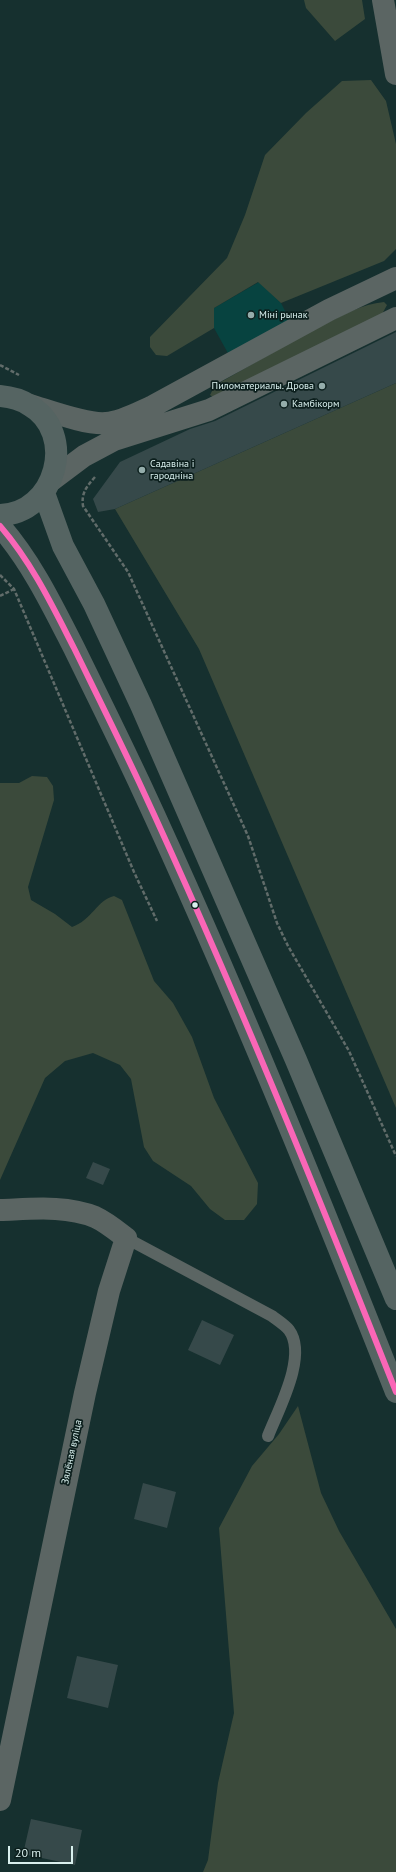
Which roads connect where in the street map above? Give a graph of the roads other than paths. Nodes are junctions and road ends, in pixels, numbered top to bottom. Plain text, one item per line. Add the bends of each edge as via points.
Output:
1 (383, 0) edge
2 (396, 74) edge
3 (396, 278) edge
4 (396, 318) edge
5 (0, 396) edge
6 (30, 405) junction
7 (48, 486) junction
8 (0, 515) edge
9 (0, 526) edge
10 (0, 1210) edge
11 (126, 1238) junction
12 (396, 1299) edge
13 (396, 1392) edge
14 (268, 1436) dead end
15 (0, 1800) edge

1 - 2 street
3 - 6 street via 355,296 159,403 106,424 80,420
4 - 7 street via 209,410 114,440 84,456
5 - 6 main road via 16,398
6 - 7 main road via 43,417 52,431 57,447 56,464
7 - 8 main road via 33,503 20,510
7 - 12 main road via 63,546 94,604 141,705 296,1060
9 - 13 main road via 16,544 39,579 111,722 180,870 340,1250
10 - 11 street via 44,1208 78,1212 96,1218
11 - 14 lane via 272,1316 289,1330 296,1345 294,1368
11 - 15 street, Зялёная вуліца via 109,1291 85,1393

